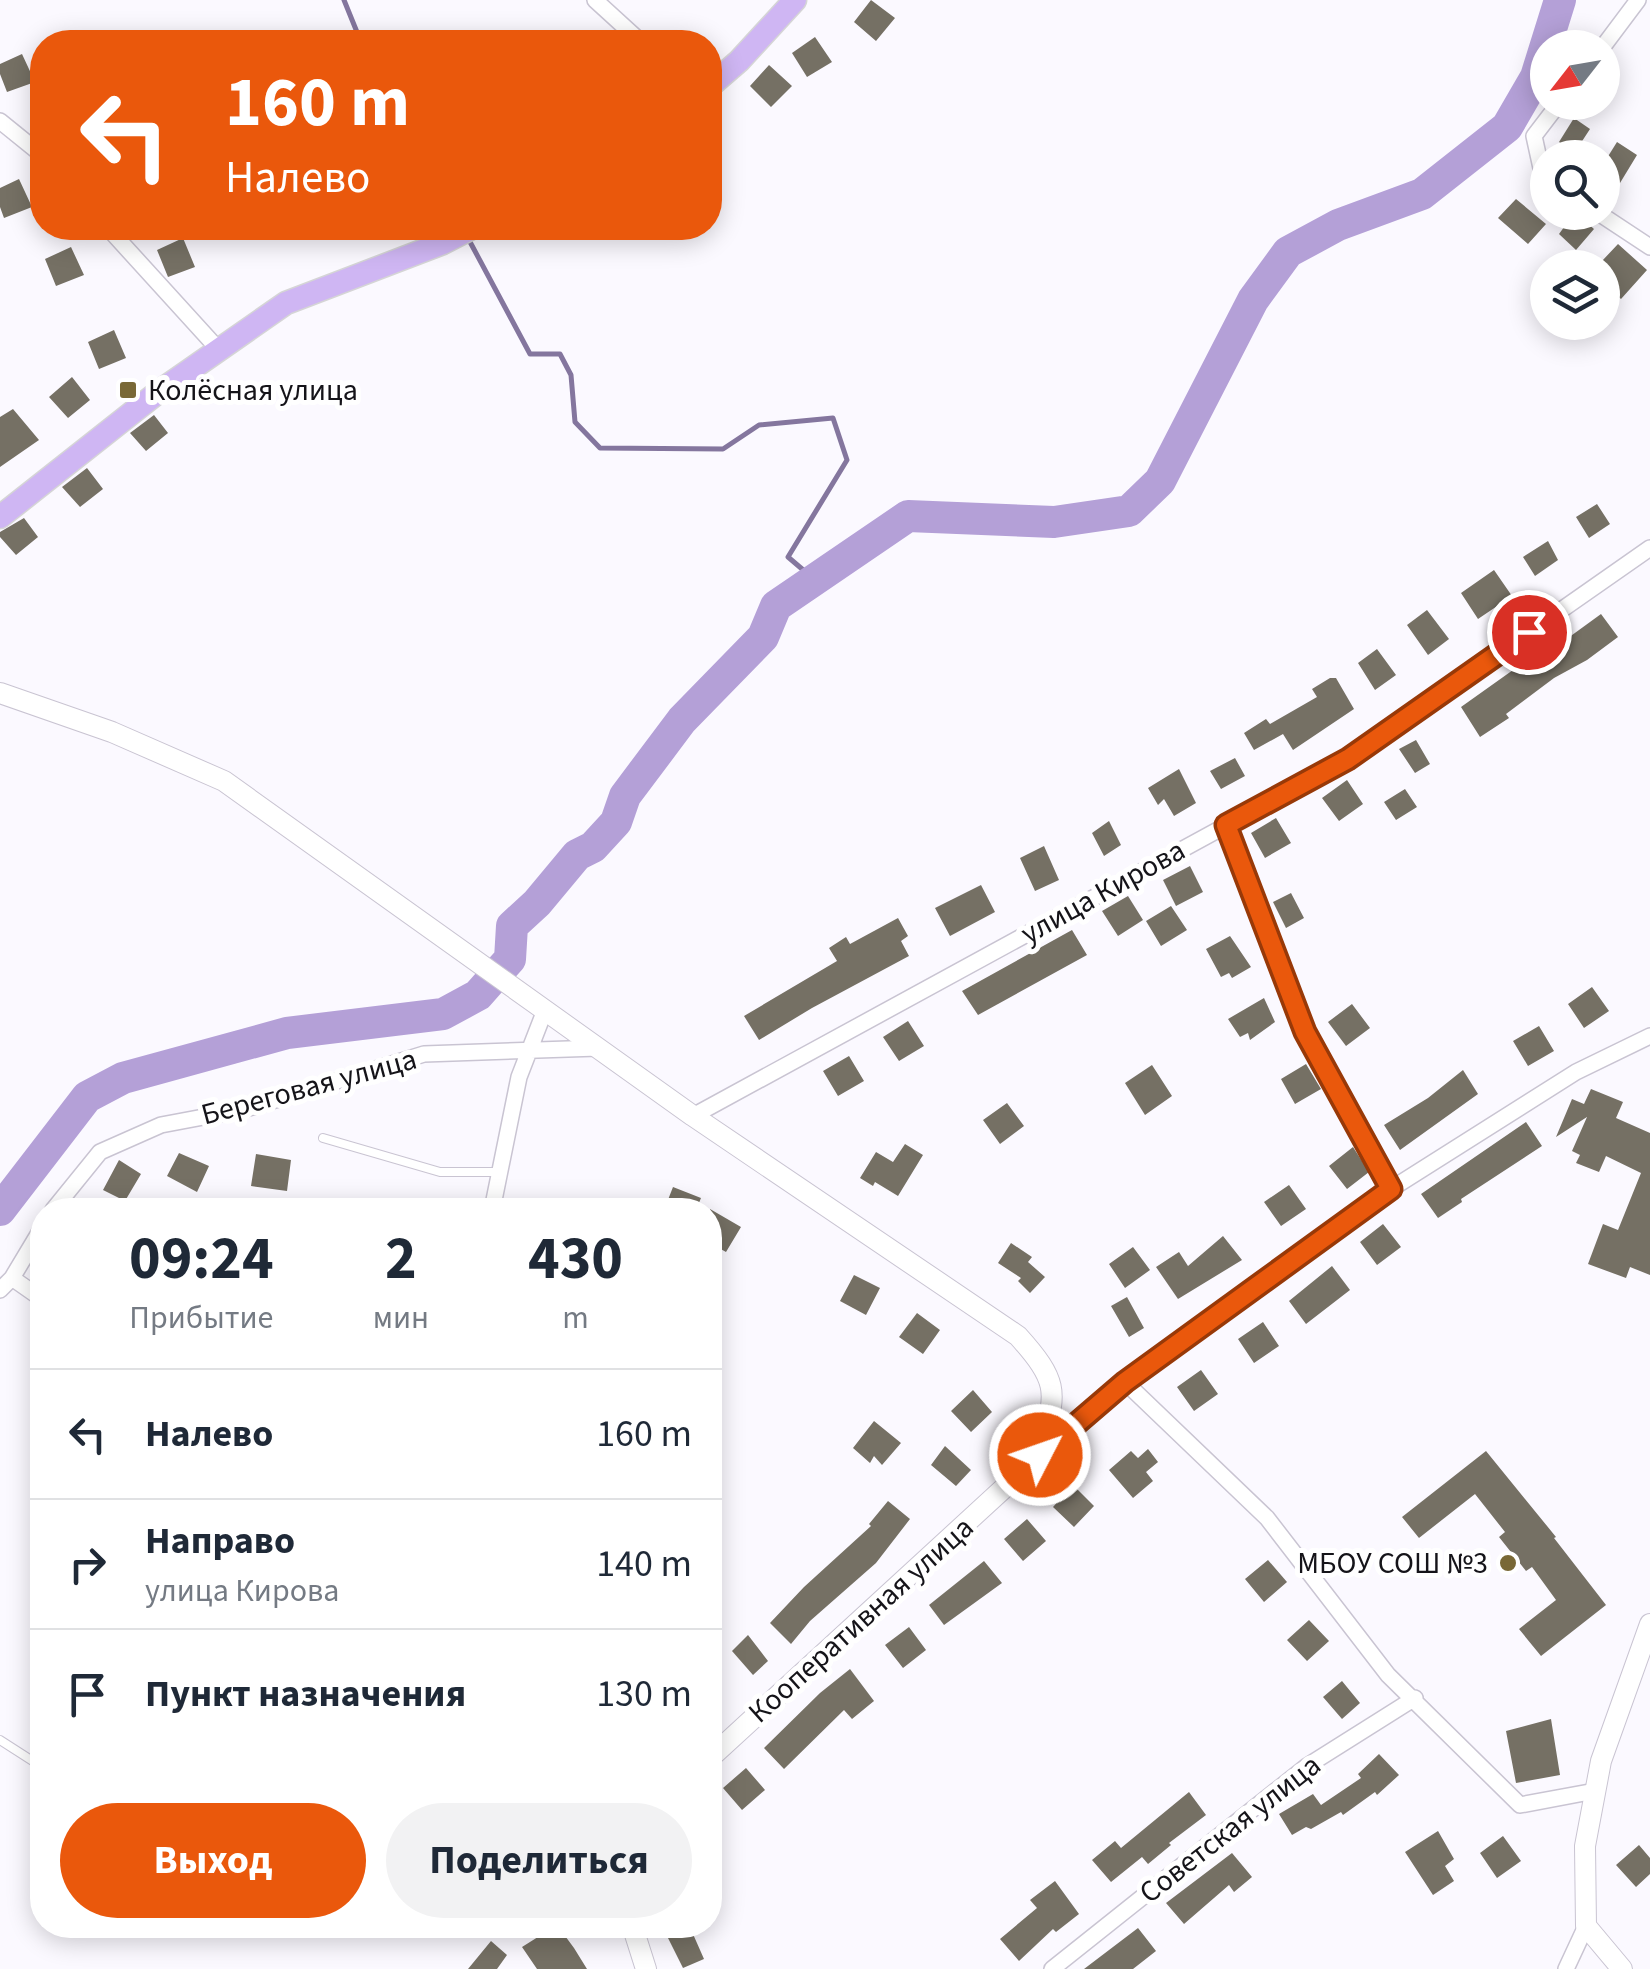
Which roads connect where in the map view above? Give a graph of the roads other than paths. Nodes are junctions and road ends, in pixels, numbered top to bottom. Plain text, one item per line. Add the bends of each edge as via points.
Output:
1 (596, 0) edge
2 (795, 0) edge
3 (1638, 0) edge
4 (627, 30) edge
5 (1616, 30) edge
6 (722, 75) edge
7 (0, 121) edge
8 (30, 142) edge
9 (1620, 227) edge
10 (119, 240) edge
11 (447, 240) edge
12 (1650, 247) edge
13 (218, 350) junction
14 (0, 517) edge
15 (1650, 548) edge
16 (0, 693) edge
17 (1226, 825) junction
18 (541, 1007) junction
19 (1650, 1036) edge
20 (598, 1048) junction
21 (529, 1051) junction
22 (693, 1116) junction
23 (324, 1138) dead end
24 (500, 1172) junction
25 (1391, 1189) junction
26 (63, 1198) edge
27 (495, 1198) edge
28 (30, 1248) edge
29 (12, 1278) junction
30 (0, 1290) edge
31 (30, 1291) edge
32 (1125, 1382) junction
33 (1040, 1455) junction
34 (1650, 1624) edge
35 (1415, 1698) junction
36 (0, 1740) edge
37 (722, 1747) edge
38 (30, 1759) edge
39 (1595, 1791) junction
40 (1586, 1926) junction
41 (629, 1938) edge
42 (634, 1938) edge
43 (636, 1947) junction
44 (646, 1969) edge
45 (1052, 1969) edge
46 (1566, 1969) edge
47 (1622, 1969) edge

1 - 4 street
2 - 6 main road
3 - 5 street
7 - 8 street
9 - 12 street
10 - 13 street
11 - 13 main road via 286,304
13 - 14 main road
15 - 17 street, улица Кирова via 1348,759
16 - 18 street via 224,781
17 - 22 street, улица Кирова
17 - 25 street via 1305,1032
18 - 20 street
18 - 21 street
19 - 25 street, Кооперативная улица via 1576,1072
20 - 21 street, Береговая улица
20 - 22 street
21 - 24 street
21 - 26 street, Береговая улица via 424,1054 246,1109 161,1125 100,1152
22 - 33 street via 1018,1336 1040,1360 1054,1393
23 - 24 lane via 440,1172
24 - 27 street
25 - 32 street, Кооперативная улица
28 - 29 street
29 - 30 street
29 - 31 street
32 - 33 street, Кооперативная улица
32 - 35 street via 1267,1518 1388,1675
33 - 37 street, Кооперативная улица
34 - 39 street
35 - 39 street via 1520,1805
35 - 45 street, Советская улица via 1307,1766
36 - 38 lane
39 - 40 street via 1585,1846
40 - 46 street
40 - 47 street
41 - 43 street
42 - 43 street
43 - 44 street

